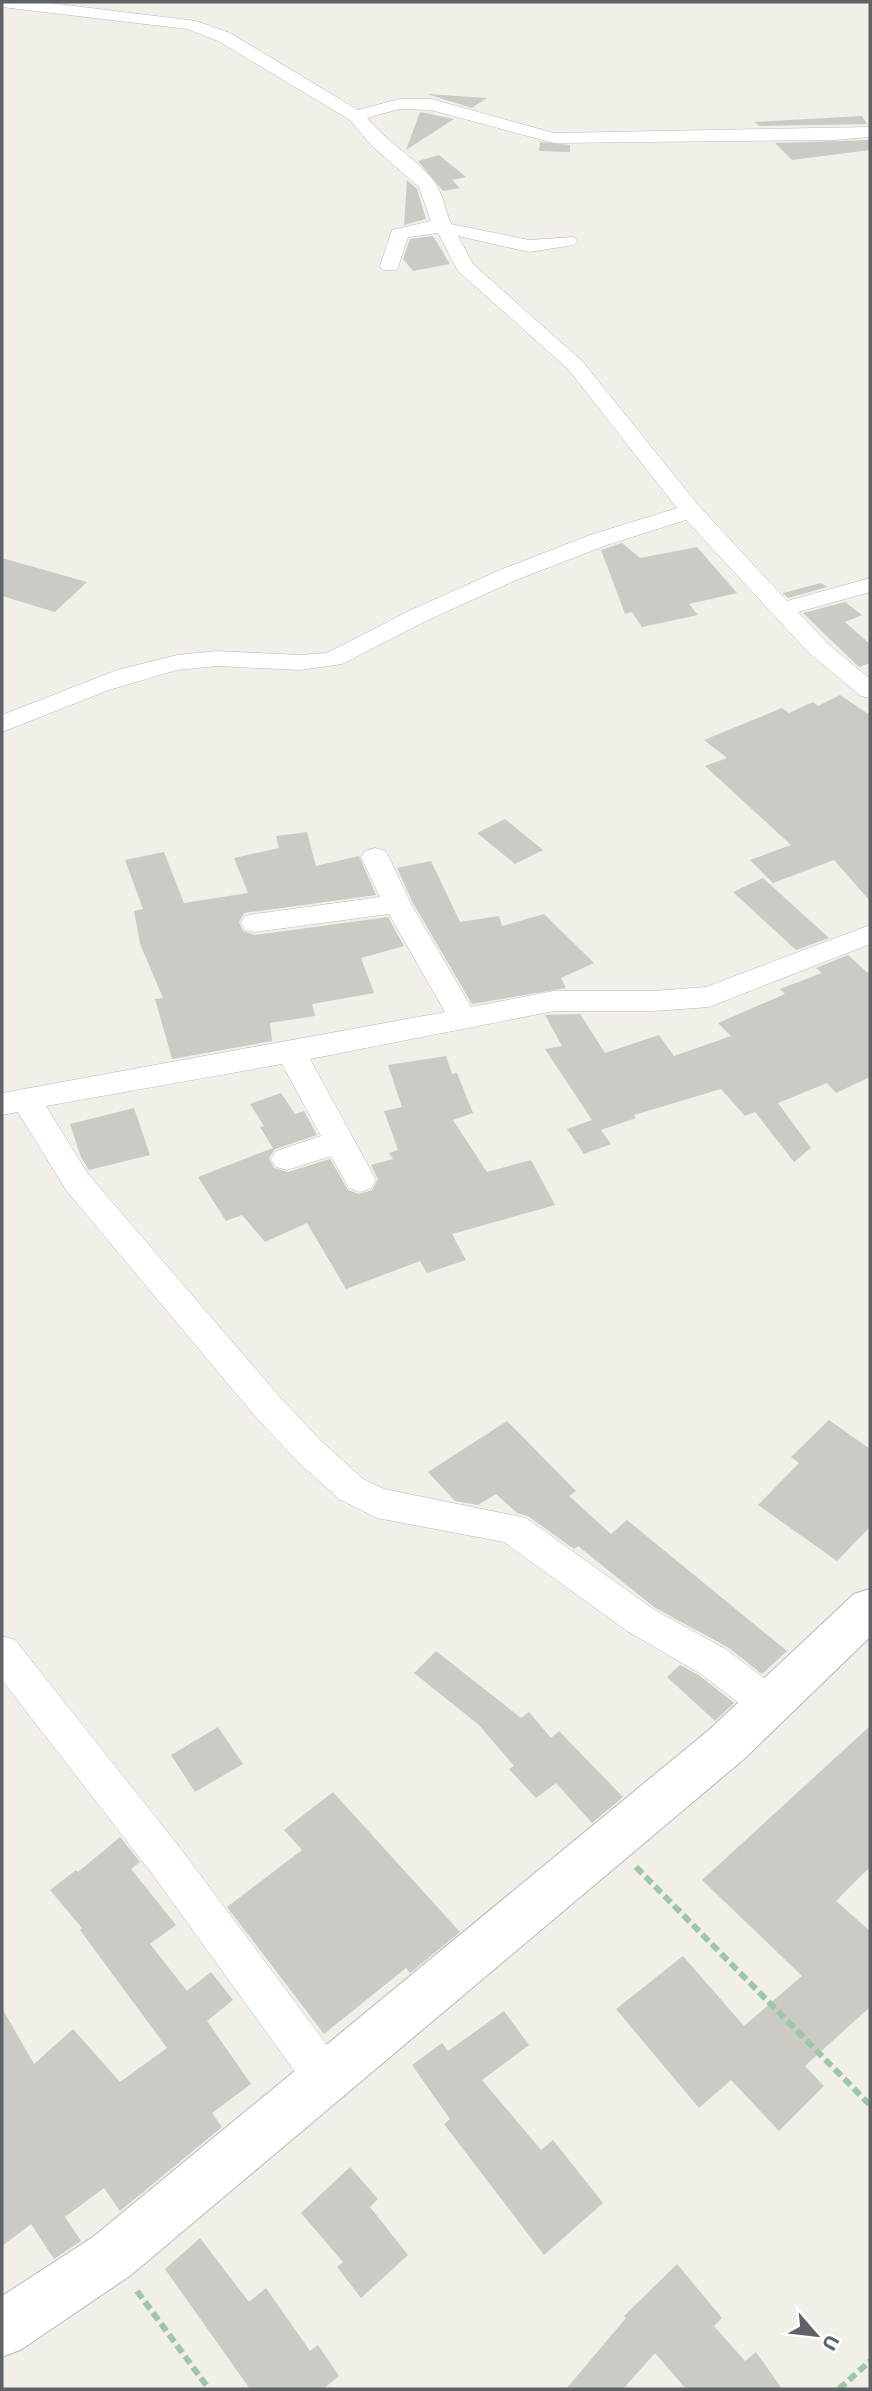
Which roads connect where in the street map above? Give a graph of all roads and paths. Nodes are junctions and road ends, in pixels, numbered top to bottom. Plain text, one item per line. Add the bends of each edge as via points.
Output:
1 (2, 2) edge
2 (356, 116) junction
3 (870, 132) edge
4 (444, 227) junction
5 (567, 241) dead end
6 (390, 266) dead end
7 (691, 511) junction
8 (870, 585) edge
9 (785, 610) junction
10 (869, 690) edge
11 (2, 724) edge
12 (375, 857) dead end
13 (397, 904) junction
14 (255, 923) dead end
15 (870, 934) edge
16 (463, 1018) junction
17 (291, 1052) junction
18 (14, 1102) edge
19 (341, 1141) junction
20 (287, 1159) dead end
21 (360, 1181) dead end
22 (870, 1608) edge
23 (2, 1652) edge
24 (769, 1704) junction
25 (611, 1842) junction
26 (326, 2079) junction
27 (870, 2105) edge
28 (112, 2256) junction
29 (2, 2329) edge
30 (870, 2361) edge
31 (209, 2389) edge
32 (839, 2389) edge

1 - 2 street via 190,24 224,37
2 - 3 street via 419,103 554,138
2 - 4 street via 426,184
4 - 5 street via 530,247
4 - 6 street via 421,227 399,234
4 - 7 street via 465,267 575,365
7 - 9 street
7 - 11 street via 604,536 516,572 333,659 310,664 202,659 170,663
8 - 9 street
9 - 10 street via 819,649
12 - 13 street
13 - 14 street
13 - 16 street
15 - 16 street via 709,997 554,1001
16 - 17 street
17 - 18 street
17 - 19 street
18 - 24 street via 266,1405 351,1489 377,1503 513,1528 640,1620 714,1662
19 - 20 street
19 - 21 street
22 - 24 street
23 - 26 street via 167,1862
24 - 25 street
25 - 26 street
25 - 27 path
26 - 28 street
28 - 29 street
28 - 31 path
30 - 32 path

